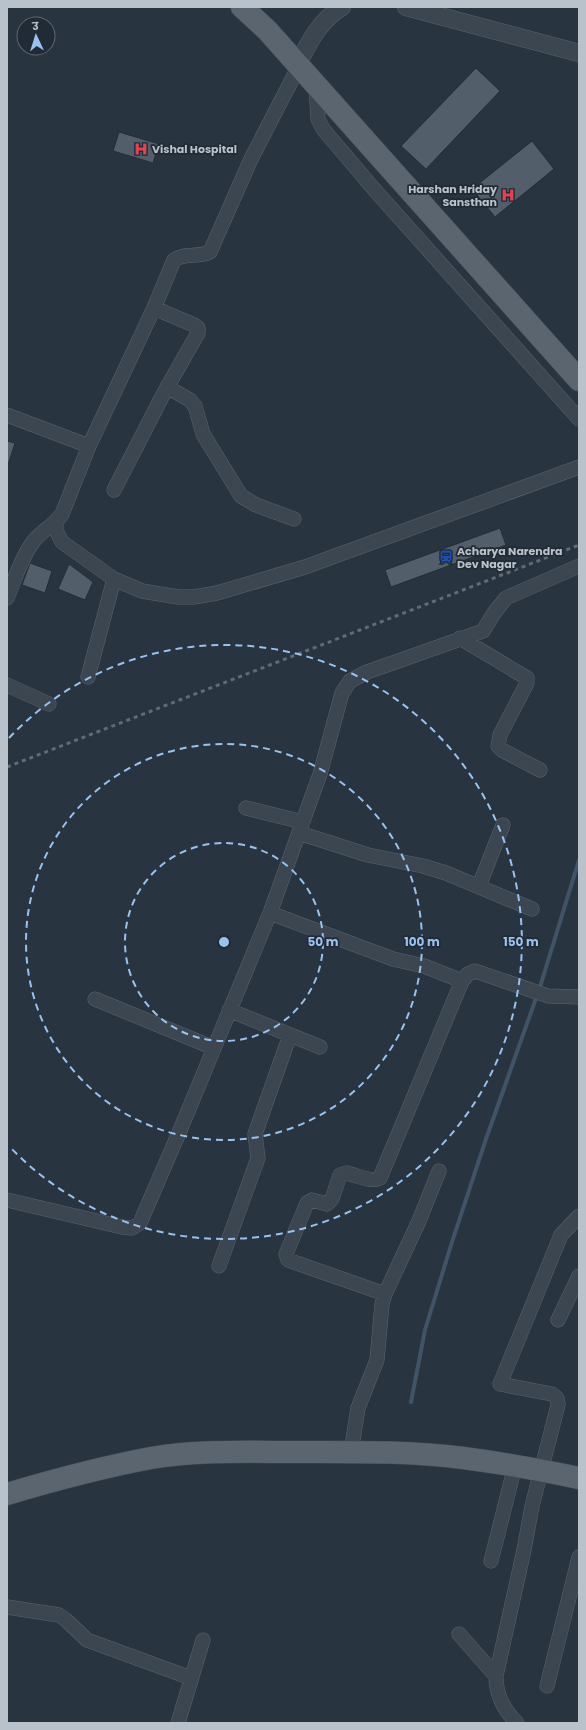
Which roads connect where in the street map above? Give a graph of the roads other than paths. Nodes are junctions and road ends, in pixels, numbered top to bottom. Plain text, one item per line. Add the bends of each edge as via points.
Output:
1 (242, 7) edge
2 (342, 7) edge
3 (406, 7) edge
4 (579, 53) edge
5 (298, 65) junction
6 (316, 84) junction
7 (154, 308) junction
8 (579, 380) edge
9 (167, 387) junction
10 (7, 415) edge
11 (579, 419) edge
12 (89, 446) junction
13 (579, 467) edge
14 (114, 490) dead end
15 (294, 519) dead end
16 (56, 522) junction
17 (579, 566) edge
18 (114, 579) junction
19 (7, 598) edge
20 (460, 638) junction
21 (88, 677) dead end
22 (7, 685) edge
23 (49, 704) dead end
24 (540, 770) dead end
25 (246, 808) dead end
26 (503, 825) dead end
27 (301, 828) junction
28 (479, 886) junction
29 (532, 909) dead end
30 (270, 913) junction
31 (462, 981) junction
32 (579, 998) edge
33 (94, 999) dead end
34 (229, 1010) junction
35 (290, 1035) junction
36 (320, 1047) dead end
37 (214, 1048) junction
38 (439, 1171) dead end
39 (7, 1200) edge
40 (579, 1216) edge
41 (219, 1266) dead end
42 (579, 1276) edge
43 (385, 1294) junction
44 (558, 1320) dead end
45 (351, 1452) junction
46 (515, 1466) junction
47 (541, 1470) junction
48 (579, 1478) edge
49 (7, 1494) edge
50 (579, 1557) edge
51 (491, 1561) dead end
52 (575, 1589) edge
53 (7, 1607) edge
54 (459, 1634) dead end
55 (203, 1640) dead end
56 (496, 1676) junction
57 (192, 1678) junction
58 (548, 1686) dead end
59 (178, 1723) edge
60 (518, 1723) edge

1 - 5 main road via 267,30
2 - 5 street via 319,26
3 - 4 street
5 - 6 main road
5 - 7 street via 250,159 210,252 204,255 185,255 174,260
6 - 8 main road
6 - 11 street via 318,119 323,129
7 - 9 street via 198,328 198,333
7 - 12 street
9 - 14 street
9 - 15 street via 190,400 195,406 203,434 241,496 256,505
10 - 12 street
12 - 16 street via 62,514
13 - 18 street via 305,567 213,594 194,597 164,595 142,591
16 - 18 street via 56,530 62,542
16 - 19 street via 32,543
17 - 20 street via 506,598 483,630
18 - 21 street
20 - 24 street via 527,678 527,683 500,735 498,746
20 - 27 street via 367,672 350,681 342,693 320,774
22 - 23 street
25 - 27 street
26 - 28 street
27 - 28 street via 368,855 423,866
27 - 30 street
28 - 29 street
30 - 31 street via 393,959 424,966
30 - 34 street
31 - 32 street via 475,971 548,996
31 - 43 street via 380,1178 369,1180 346,1173 340,1175 332,1199 327,1204 312,1200 306,1203 286,1254 288,1260
33 - 37 street
34 - 35 street
34 - 37 street
35 - 36 street
35 - 41 street via 255,1134 258,1158
37 - 39 street via 140,1223 132,1228 122,1227
38 - 43 street
40 - 47 street via 562,1235 500,1384 552,1394 557,1398 558,1405
42 - 44 street
43 - 45 street via 377,1360 358,1408
45 - 46 main road via 462,1458
45 - 49 main road via 232,1452 151,1458
46 - 47 main road
46 - 51 street
47 - 48 main road
47 - 56 street
50 - 52 street
52 - 58 street
53 - 57 street via 59,1616 87,1640
54 - 56 street
55 - 57 street
56 - 60 street via 499,1698
57 - 59 street

